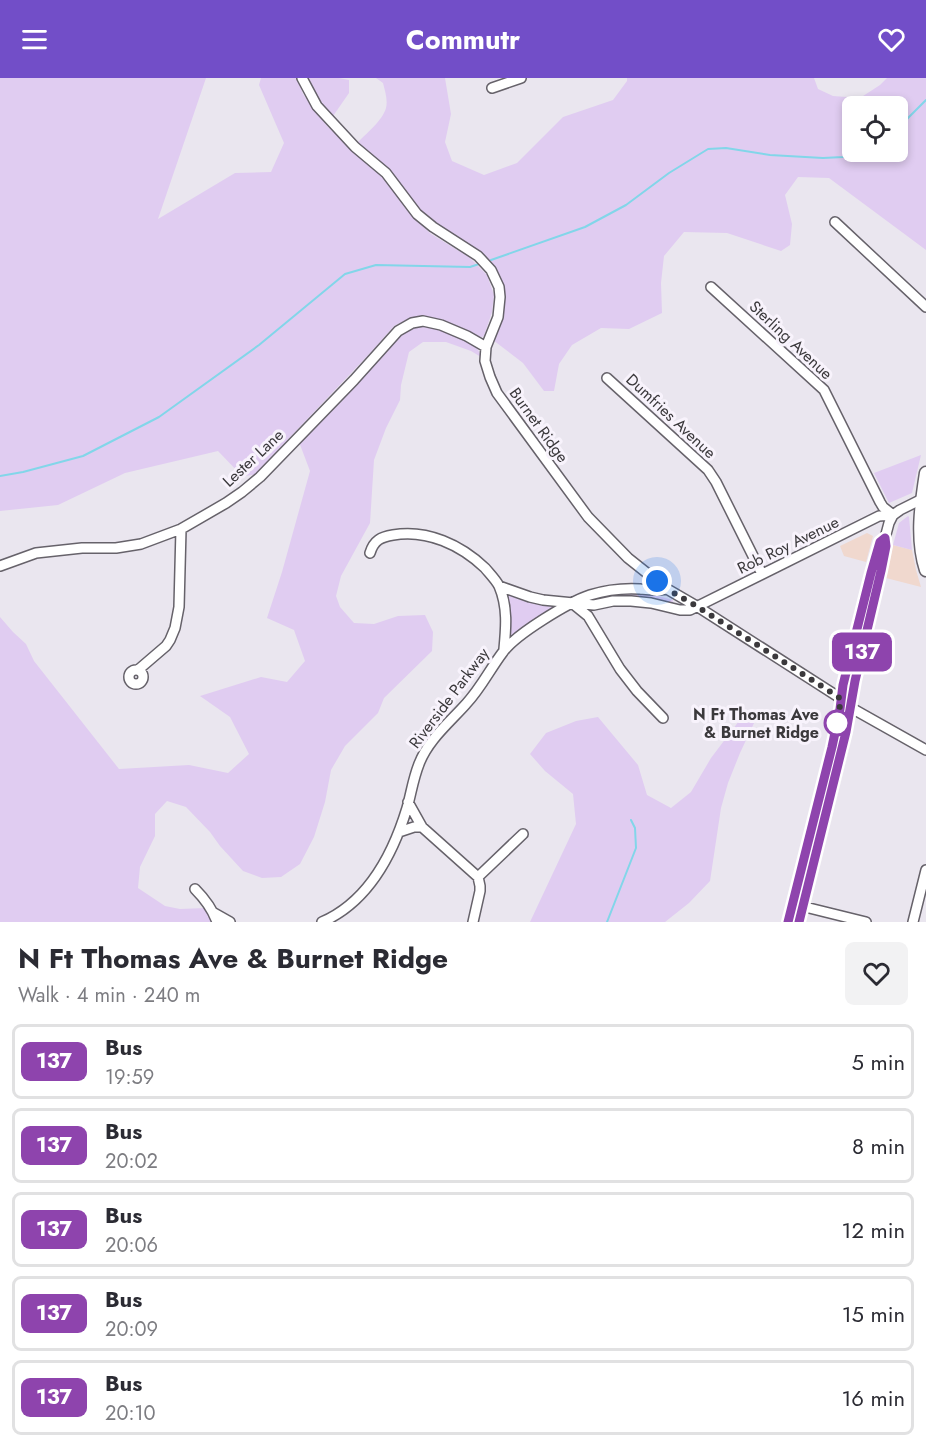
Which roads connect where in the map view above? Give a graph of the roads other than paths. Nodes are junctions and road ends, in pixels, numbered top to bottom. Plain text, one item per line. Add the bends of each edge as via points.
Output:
1 (302, 78) edge
2 (520, 78) edge
3 (492, 88) dead end
4 (835, 222) dead end
5 (711, 286) dead end
6 (926, 307) edge
7 (486, 347) junction
8 (607, 378) dead end
9 (926, 473) edge
10 (924, 499) edge
11 (893, 515) junction
12 (181, 529) junction
13 (885, 538) junction
14 (370, 553) dead end
15 (0, 566) edge
16 (926, 570) edge
17 (762, 574) junction
18 (499, 586) junction
19 (667, 589) junction
20 (572, 603) junction
21 (698, 607) junction
22 (504, 650) junction
23 (138, 670) dead end
24 (841, 699) junction
25 (851, 707) junction
26 (663, 718) dead end
27 (926, 750) edge
28 (408, 802) junction
29 (422, 827) junction
30 (399, 832) junction
31 (523, 834) dead end
32 (926, 870) edge
33 (478, 878) junction
34 (195, 889) dead end
35 (792, 904) junction
36 (802, 906) junction
37 (216, 917) edge
38 (230, 922) edge
39 (322, 922) edge
40 (473, 922) edge
41 (788, 922) edge
42 (799, 922) edge
43 (866, 922) edge
44 (913, 922) edge

1 - 7 street, Burnet Ridge via 317,106 389,176 417,214 478,256 491,270 500,297 498,316
2 - 3 street
4 - 6 street
5 - 11 street, Sterling Avenue via 824,390 883,507
7 - 12 street, Lester Lane via 441,325 421,321 406,326 248,487
7 - 19 street, Burnet Ridge via 485,361 497,393 588,517 617,548
8 - 17 street, Dumfries Avenue via 708,470
9 - 10 main road
10 - 11 street, Rob Roy Avenue
10 - 16 main road via 921,549
11 - 13 street
11 - 17 street, Rob Roy Avenue via 879,516
12 - 15 street, Lester Lane via 133,546 36,553
12 - 23 street via 175,628 166,646
13 - 24 street via 880,542 871,573
13 - 25 street
14 - 18 street via 378,539 384,537 429,536 463,550
17 - 21 street, Rob Roy Avenue
18 - 20 street via 534,598
18 - 22 street via 506,614
19 - 20 street, Riverside Parkway via 606,591
19 - 21 street, Burnet Ridge
20 - 21 street via 631,601 681,610
20 - 22 street, Riverside Parkway via 533,626
20 - 26 street via 588,616 624,675
21 - 24 street, Burnet Ridge
22 - 28 street, Riverside Parkway via 475,693 426,749
24 - 25 street, Burnet Ridge
24 - 35 street
25 - 27 street, Burnet Ridge
25 - 36 street
28 - 29 street
28 - 30 street, Riverside Parkway
29 - 30 street
29 - 33 street
30 - 39 street, Riverside Parkway via 380,870 364,890 349,906
31 - 33 street
32 - 44 street
33 - 40 street via 480,891
34 - 37 street
35 - 36 street
35 - 41 street
36 - 42 street
36 - 43 street
37 - 38 street

